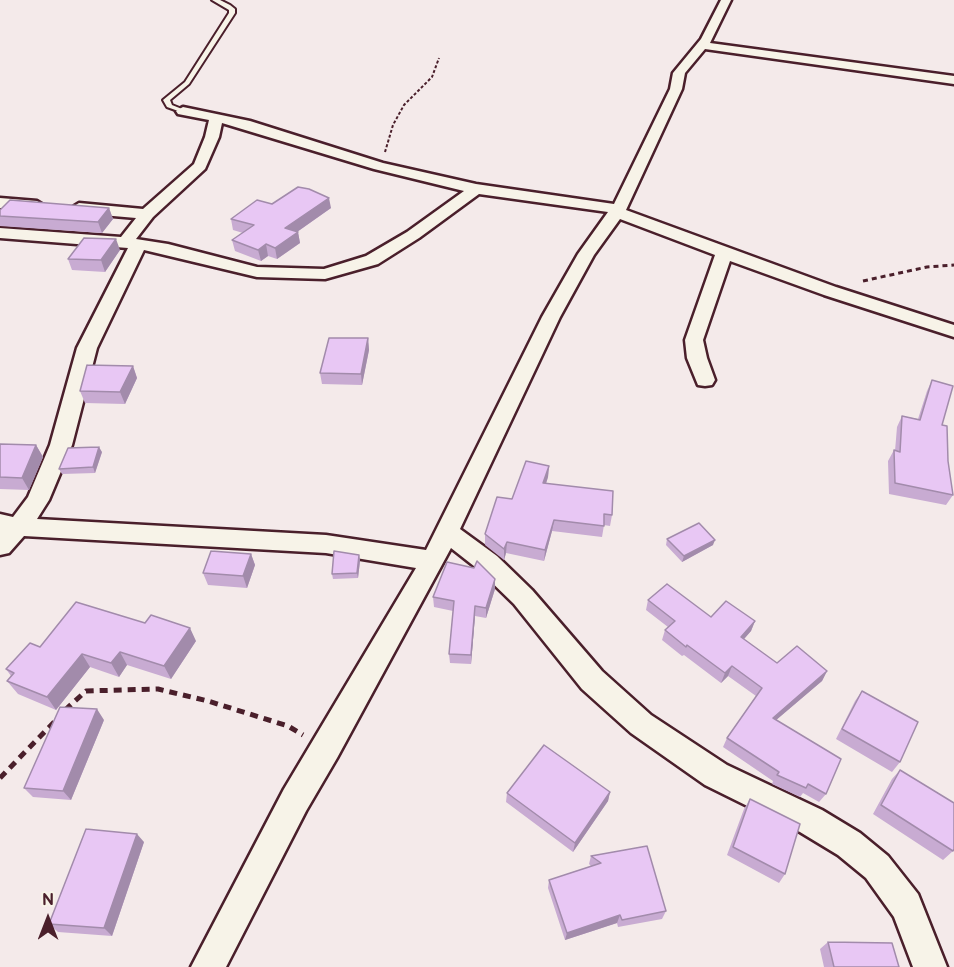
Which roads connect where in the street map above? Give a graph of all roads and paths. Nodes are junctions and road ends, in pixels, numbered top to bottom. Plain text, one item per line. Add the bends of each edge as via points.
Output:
1 (215, 0) edge
2 (726, 0) edge
3 (702, 45) junction
4 (439, 58) dead end
5 (954, 80) edge
6 (183, 111) joint
7 (216, 118) junction
8 (379, 166) junction
9 (476, 189) junction
10 (0, 203) edge
11 (617, 211) junction
12 (147, 214) junction
13 (0, 233) edge
14 (131, 244) junction
15 (724, 253) junction
16 (954, 266) edge
17 (830, 291) junction
18 (954, 331) edge
19 (705, 380) dead end
20 (10, 525) edge
21 (447, 532) junction
22 (0, 546) edge
23 (433, 561) junction
24 (327, 748) junction
25 (0, 778) edge
26 (208, 967) edge
27 (930, 967) edge

1 - 6 lane via 232,9 230,21 193,75 166,100 169,106
2 - 3 street
3 - 5 street
3 - 11 street via 679,73 676,90
4 - 8 path via 432,77 404,105
6 - 7 street
7 - 8 street via 245,123
7 - 12 street via 200,166
8 - 9 street
9 - 11 street
9 - 14 street via 372,260 325,274 257,272 192,253
10 - 12 street
11 - 15 street
11 - 21 street via 586,254 551,317
12 - 14 street
13 - 14 street
14 - 20 street via 87,348 49,477 38,500
15 - 17 street
15 - 19 street via 694,340
16 - 17 path via 876,277
17 - 18 street
20 - 22 street
20 - 23 street via 326,544
21 - 23 street
21 - 27 street via 516,590 592,680 641,724 716,775 849,844 877,867 906,906
23 - 24 street
24 - 25 path via 288,726 208,701 158,689 98,689 76,699
24 - 26 street via 295,800

